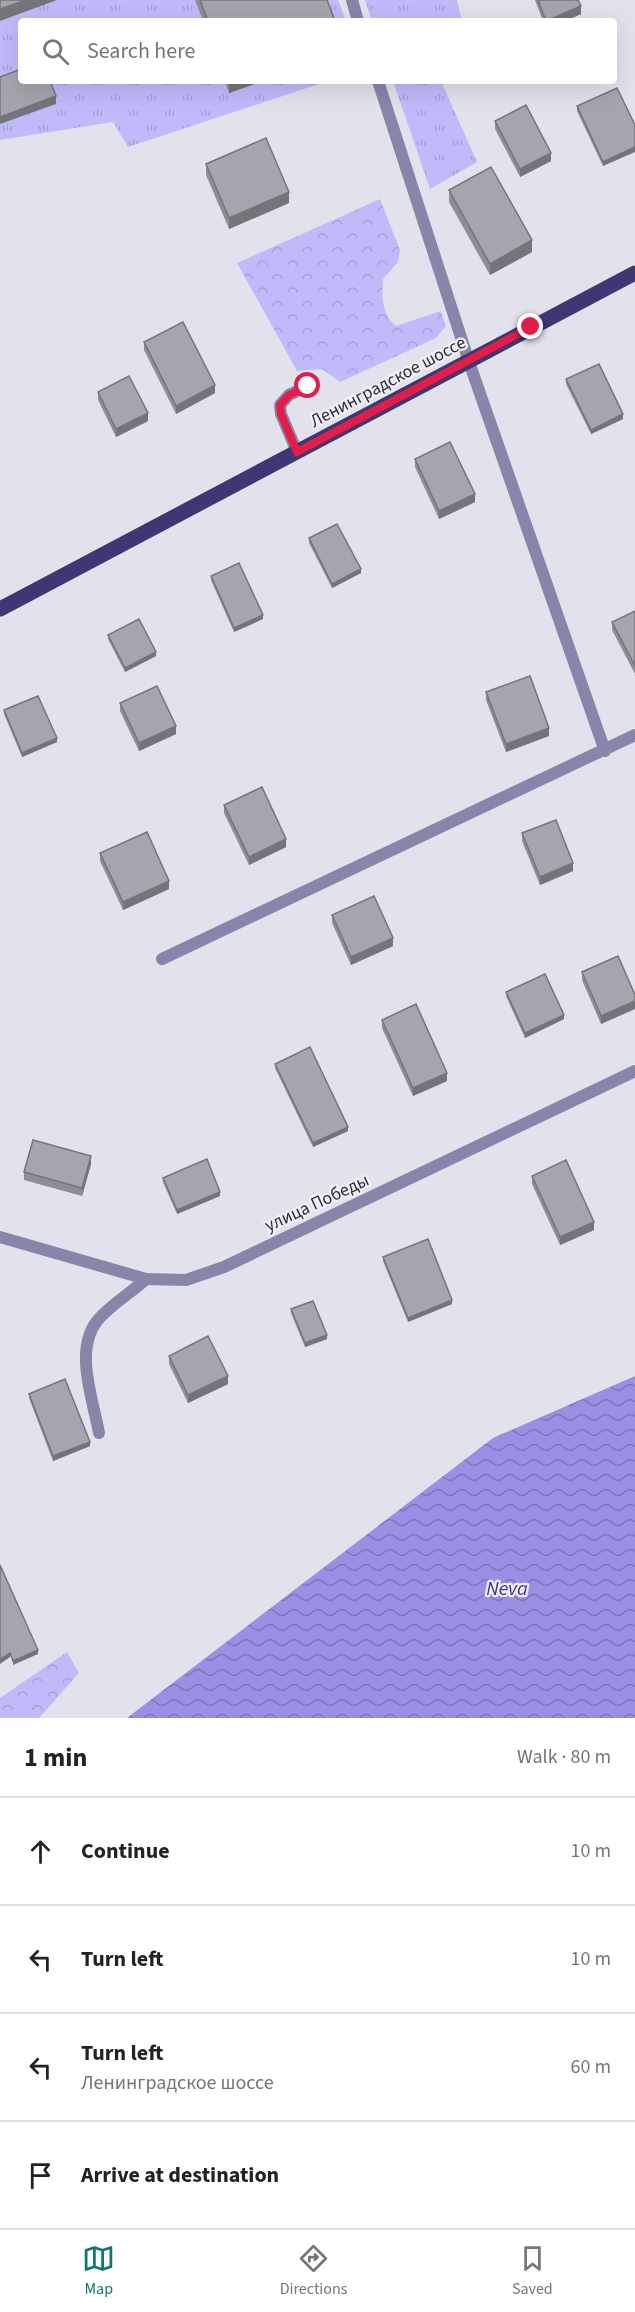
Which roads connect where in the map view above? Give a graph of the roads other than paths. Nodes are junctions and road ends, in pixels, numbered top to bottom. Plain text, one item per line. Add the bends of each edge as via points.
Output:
1 (352, 0) edge
2 (357, 18) edge
3 (379, 84) edge
4 (635, 273) edge
5 (469, 362) junction
6 (308, 386) dead end
7 (297, 452) junction
8 (0, 609) edge
9 (635, 735) edge
10 (605, 751) junction
11 (162, 959) dead end
12 (635, 1071) edge
13 (0, 1237) edge
14 (146, 1280) junction
15 (99, 1433) dead end

1 - 2 street
3 - 5 street
4 - 5 main road, Ленинградское шоссе
5 - 7 main road, Ленинградское шоссе
5 - 10 street
6 - 7 street via 289,395 280,405
7 - 8 main road, Ленинградское шоссе
9 - 10 street
10 - 11 street
12 - 14 street, улица Победы via 224,1267 186,1280
13 - 14 street, улица Победы
14 - 15 street via 98,1320 88,1334 85,1352

